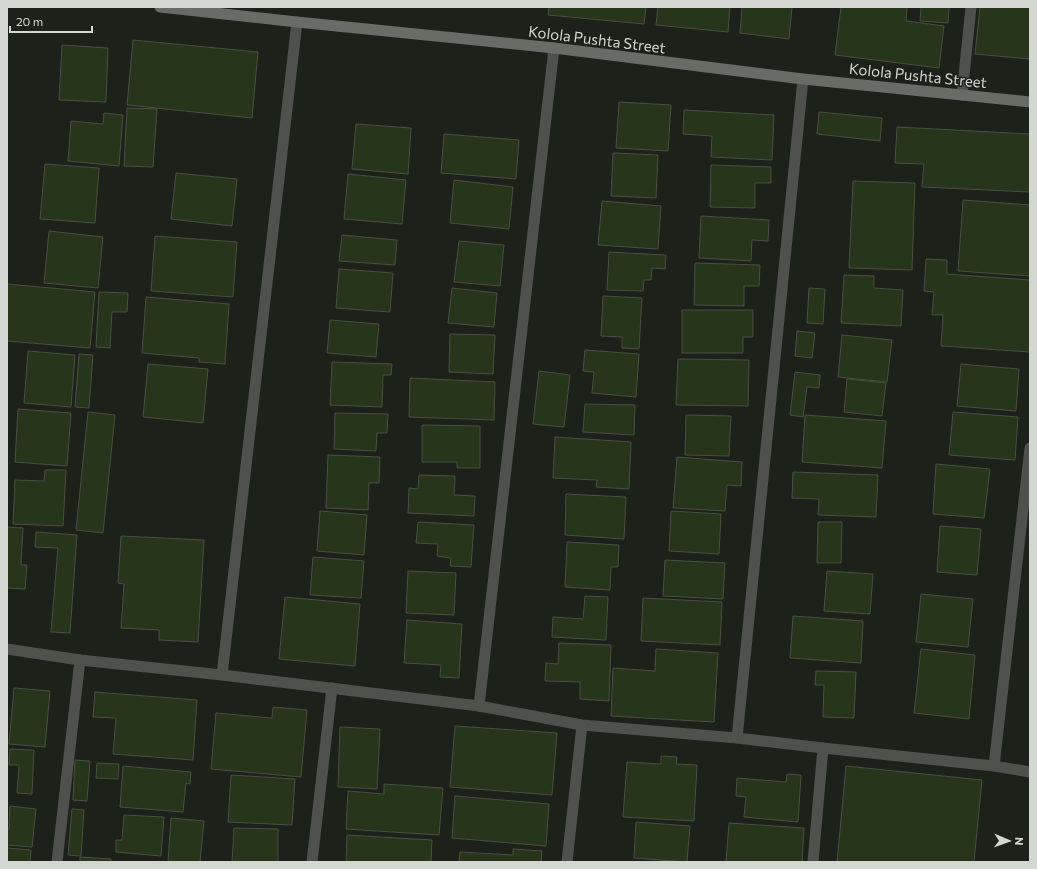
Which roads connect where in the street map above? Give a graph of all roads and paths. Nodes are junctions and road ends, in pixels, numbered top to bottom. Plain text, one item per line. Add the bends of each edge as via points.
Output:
1 (160, 7) edge
2 (971, 7) edge
3 (223, 11) edge
4 (296, 22) junction
5 (554, 48) junction
6 (803, 79) junction
7 (962, 94) junction
8 (1030, 102) edge
9 (1030, 448) edge
10 (7, 649) edge
11 (80, 660) junction
12 (222, 675) junction
13 (332, 688) junction
14 (479, 706) junction
15 (582, 725) junction
16 (737, 738) junction
17 (823, 748) junction
18 (994, 766) junction
19 (1030, 772) edge
20 (57, 862) edge
21 (312, 862) edge
22 (567, 862) edge
23 (813, 862) edge

1 - 3 main road, Kolola Pushta Street
2 - 7 street
3 - 4 main road, Kolola Pushta Street
4 - 5 main road, Kolola Pushta Street
4 - 12 street
5 - 6 main road, Kolola Pushta Street
5 - 14 street
6 - 7 main road, Kolola Pushta Street
6 - 16 street
7 - 8 main road, Kolola Pushta Street
9 - 18 street
10 - 11 street
11 - 12 street
11 - 20 street
12 - 13 street
13 - 14 street
13 - 21 street
14 - 15 street
15 - 16 street
15 - 22 street
16 - 17 street
17 - 18 street
17 - 23 street
18 - 19 street

